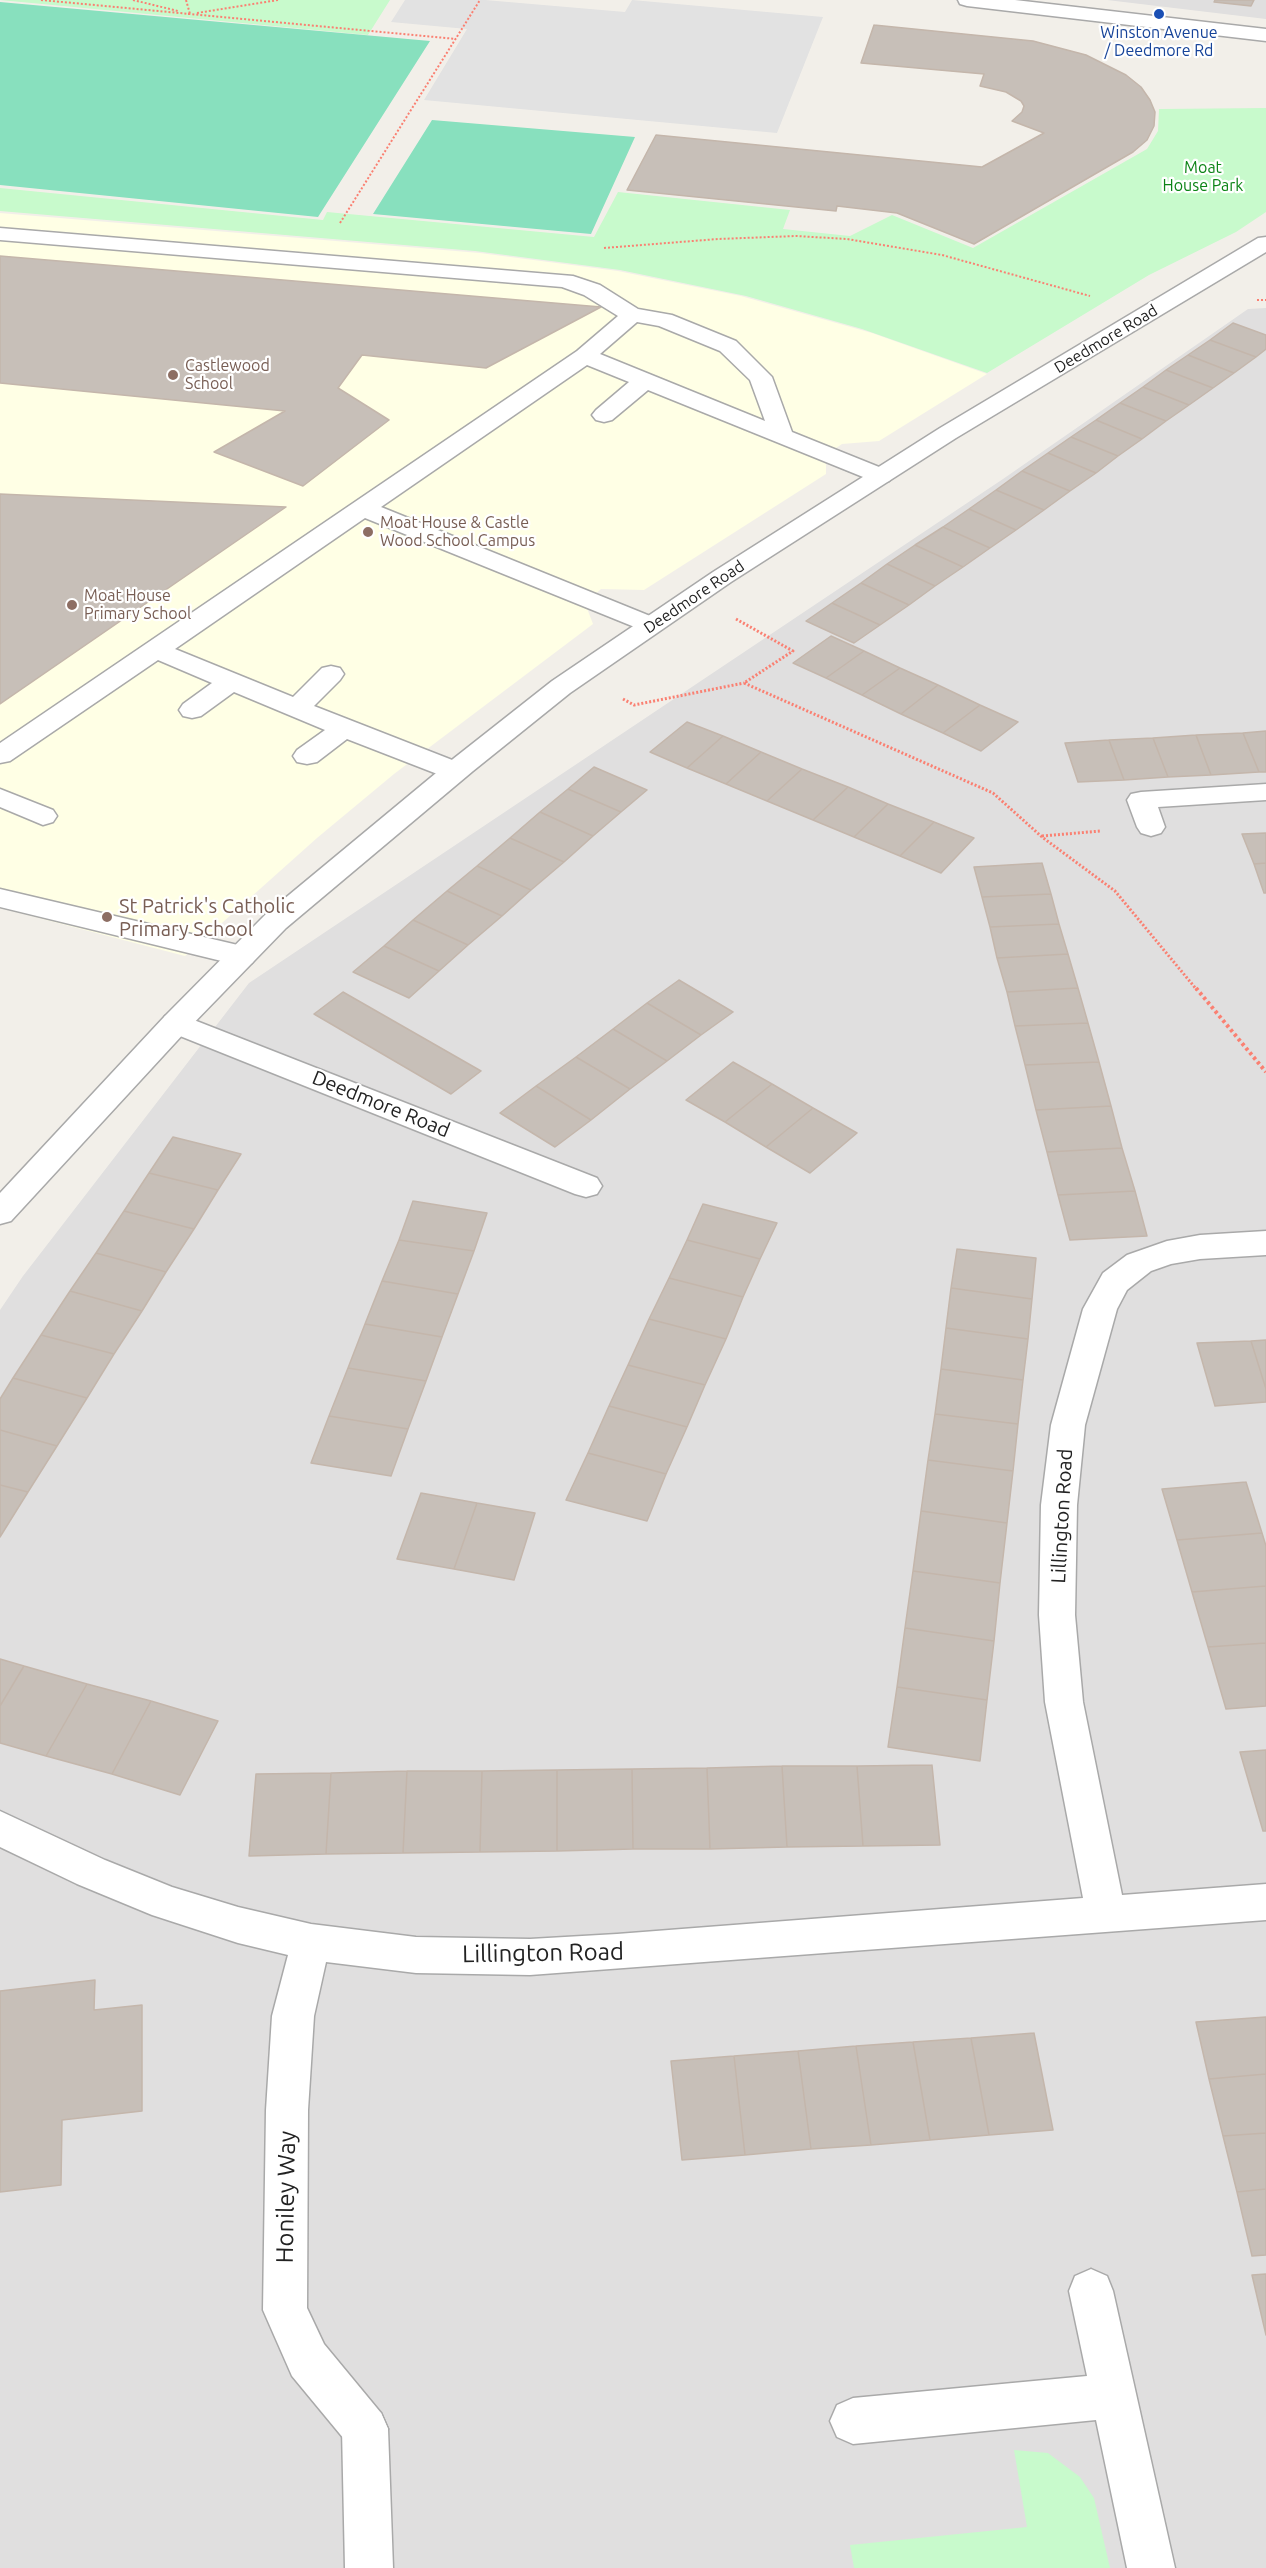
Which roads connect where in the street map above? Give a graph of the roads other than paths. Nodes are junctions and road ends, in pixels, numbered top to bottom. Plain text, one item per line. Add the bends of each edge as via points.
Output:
1 (967, 0) edge
2 (1266, 35) edge
3 (0, 234) edge
4 (1266, 243) edge
5 (632, 315) junction
6 (585, 356) junction
7 (645, 380) junction
8 (604, 415) dead end
9 (782, 436) junction
10 (881, 476) junction
11 (363, 508) junction
12 (651, 625) junction
13 (156, 650) junction
14 (331, 674) dead end
15 (232, 681) junction
16 (297, 708) junction
17 (192, 710) dead end
18 (344, 728) junction
19 (0, 755) edge
20 (307, 756) dead end
21 (455, 771) junction
22 (1266, 792) edge
23 (0, 797) edge
24 (43, 816) dead end
25 (1151, 826) road end
26 (0, 898) edge
27 (242, 956) junction
28 (176, 1023) junction
29 (586, 1186) dead end
30 (0, 1213) edge
31 (1266, 1243) edge
32 (4, 1837) edge
33 (1266, 1902) edge
34 (1106, 1914) junction
35 (311, 1942) junction
36 (1091, 2291) dead end
37 (1114, 2396) junction
38 (853, 2421) dead end
39 (369, 2568) edge
40 (1151, 2568) edge

1 - 2 street
3 - 5 street via 565,281 592,290
4 - 10 street, Deedmore Road
5 - 6 street
5 - 9 street via 664,320 728,346 761,377
6 - 7 street
6 - 11 street
7 - 8 street
7 - 9 street
9 - 10 street
10 - 12 street, Deedmore Road
11 - 12 street
11 - 13 street
12 - 21 street, Deedmore Road via 578,675
13 - 15 street
13 - 19 street
14 - 16 street
15 - 16 street
15 - 17 street
16 - 18 street
18 - 20 street
18 - 21 street
21 - 27 street, Deedmore Road via 276,921
22 - 25 street via 1141,800
23 - 24 street
26 - 27 street
27 - 28 street, Deedmore Road
28 - 29 street, Deedmore Road
28 - 30 street, Deedmore Road
31 - 34 street, Lillington Road via 1167,1253 1139,1263 1115,1282 1100,1309 1068,1425 1059,1505 1057,1615 1064,1702
32 - 35 street, Lillington Road via 166,1903
33 - 34 street, Lillington Road
34 - 35 street, Lillington Road via 530,1957 416,1955
35 - 39 street, Honiley Way via 293,2016 287,2109 285,2310 308,2360 365,2429
36 - 37 street
37 - 38 street
37 - 40 street

